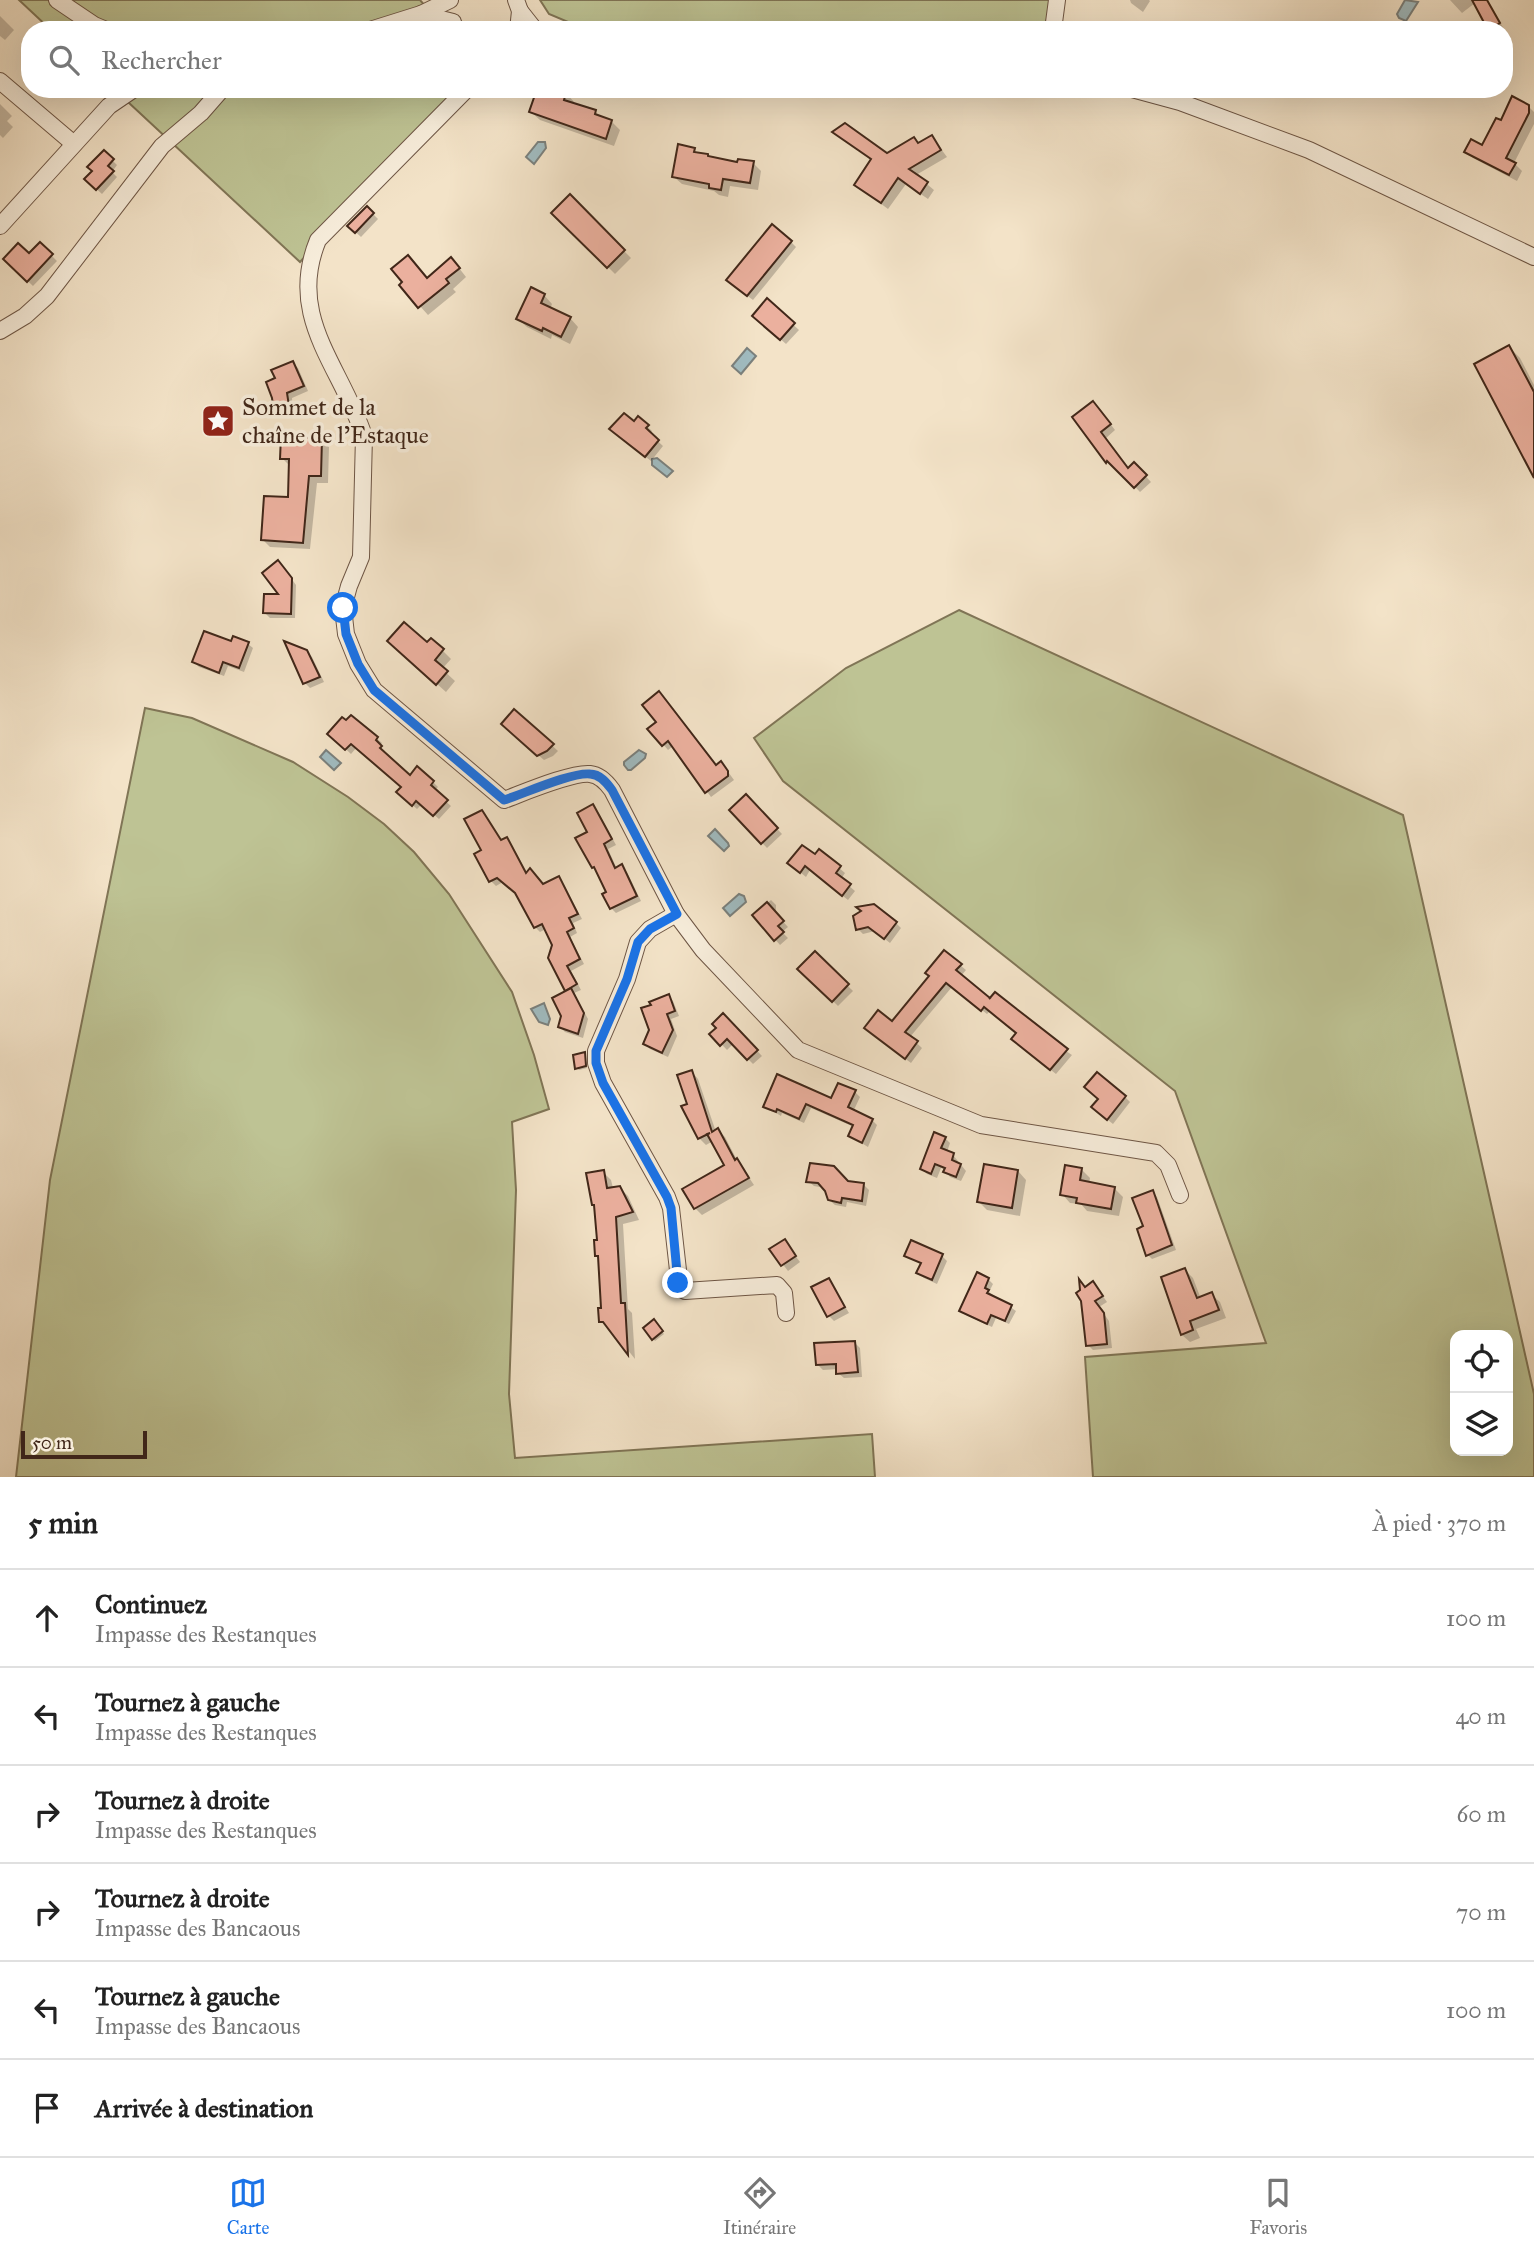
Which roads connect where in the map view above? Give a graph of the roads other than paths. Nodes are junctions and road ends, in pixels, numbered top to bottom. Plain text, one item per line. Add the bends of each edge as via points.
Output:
1 (57, 0) edge
2 (450, 0) edge
3 (458, 0) edge
4 (1057, 0) edge
5 (518, 5) edge
6 (421, 14) junction
7 (91, 21) edge
8 (399, 21) edge
9 (440, 21) edge
10 (454, 21) edge
11 (530, 21) edge
12 (1054, 21) edge
13 (0, 81) edge
14 (121, 98) edge
15 (214, 98) edge
16 (458, 98) edge
17 (1165, 98) edge
18 (74, 144) junction
19 (0, 226) edge
20 (1534, 257) edge
21 (0, 331) edge
22 (677, 914) junction
23 (1180, 1195) dead end
24 (786, 1313) dead end

1 - 7 street
2 - 6 street
3 - 10 street
4 - 12 street
5 - 11 street
6 - 8 street
6 - 9 street
13 - 18 street
14 - 18 street
15 - 21 street via 162,146 47,296
16 - 22 street via 318,240 311,258 307,289 312,322 364,436 361,557 343,608 346,634 374,690 504,800 570,777 591,774 604,780
17 - 20 street via 1308,150
18 - 19 street
22 - 23 street via 703,950 798,1050 981,1125 1156,1153 1168,1164
22 - 24 street via 650,929 638,942 627,979 600,1037 596,1063 667,1197 680,1288 777,1285 784,1293

